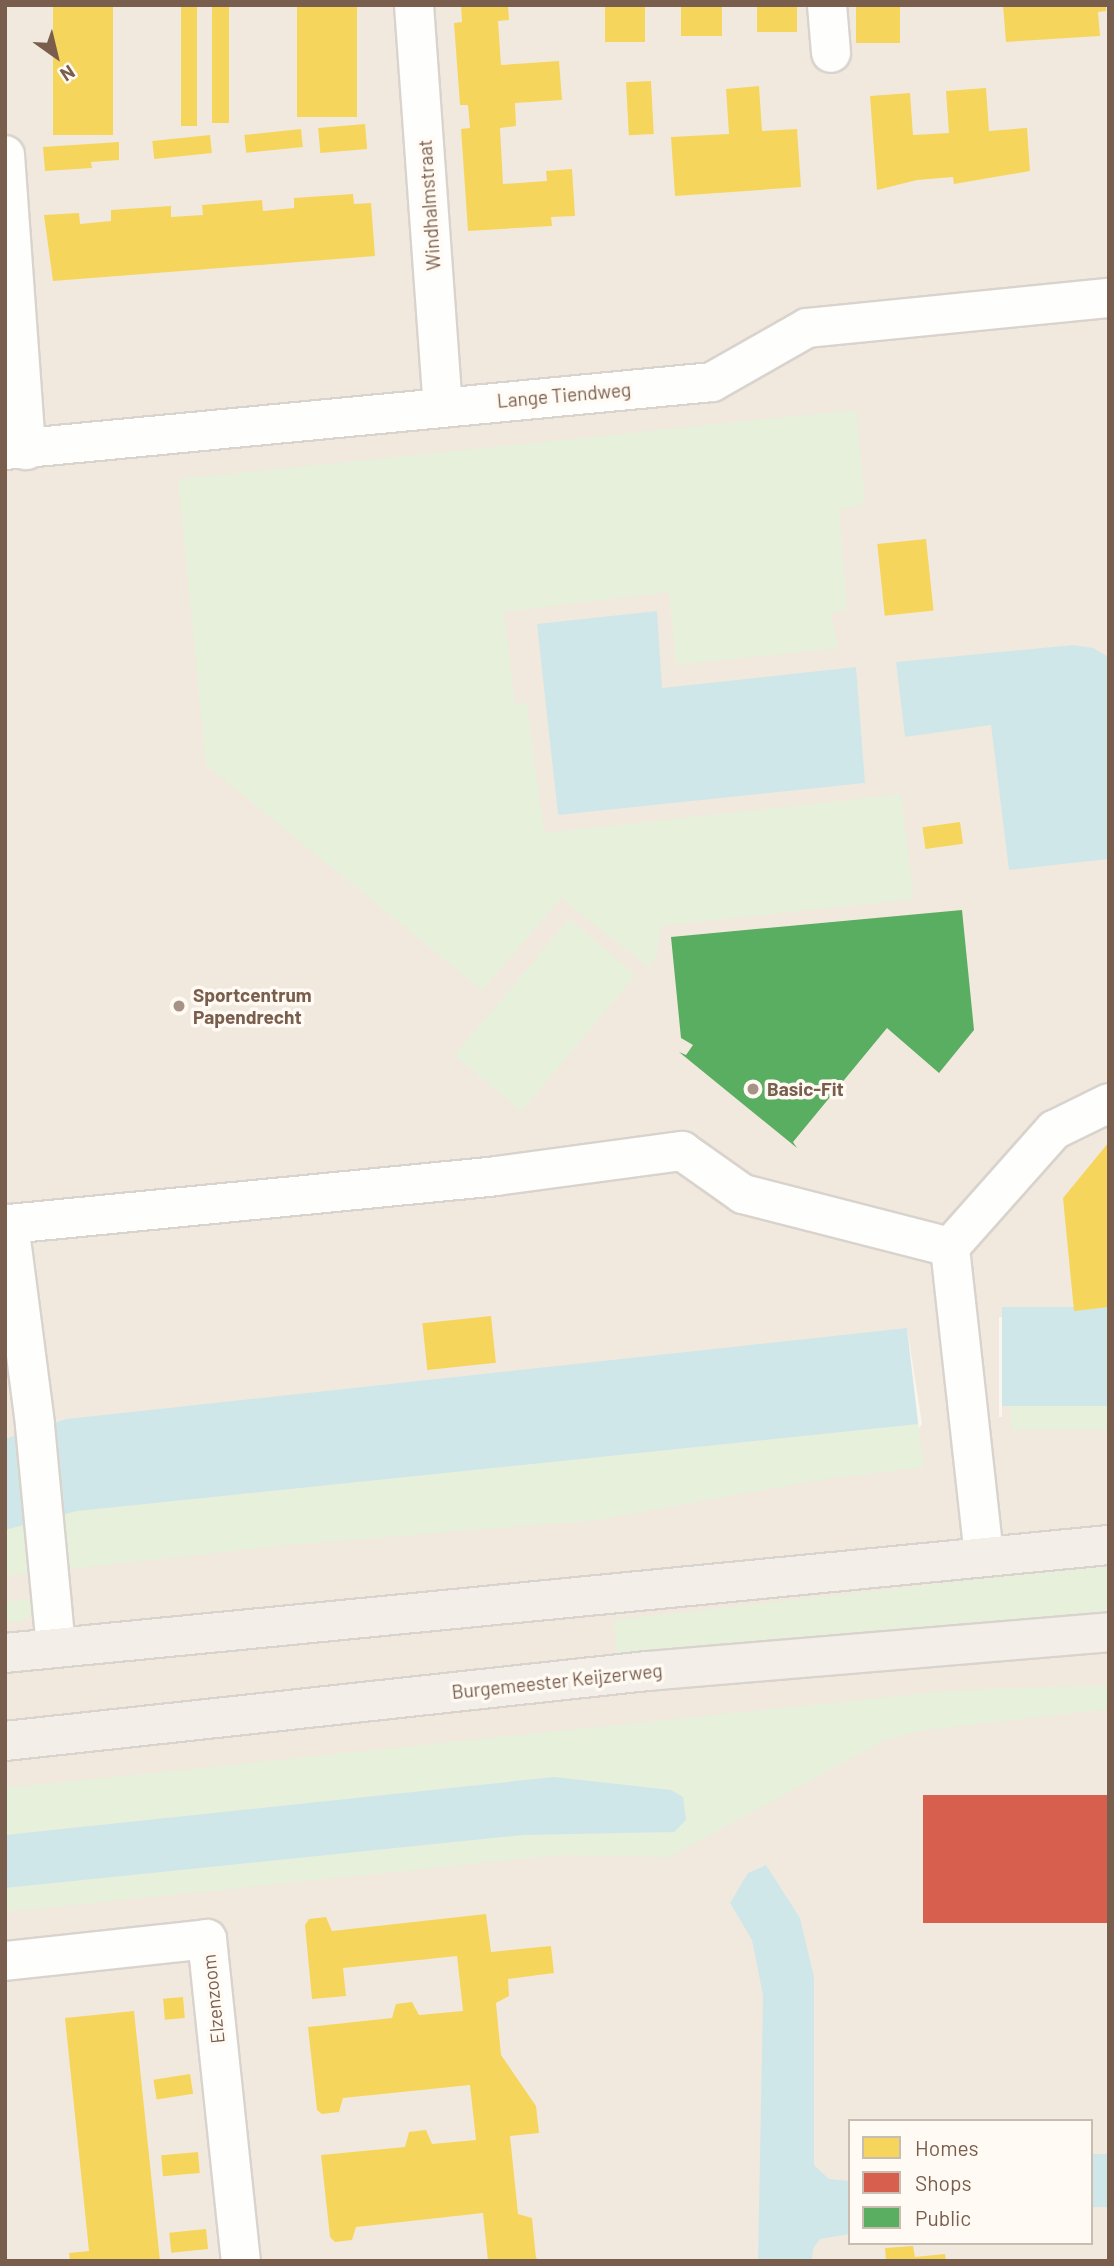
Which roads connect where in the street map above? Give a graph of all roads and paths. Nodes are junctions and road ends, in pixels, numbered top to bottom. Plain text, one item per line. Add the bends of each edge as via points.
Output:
1 (414, 5) edge
2 (827, 5) edge
3 (831, 53) dead end
4 (5, 155) edge
5 (1109, 298) edge
6 (443, 405) junction
7 (15, 450) edge
8 (1109, 1103) edge
9 (950, 1247) junction
10 (1109, 1545) edge
11 (984, 1556) junction
12 (1109, 1632) edge
13 (56, 1648) junction
14 (5, 1653) edge
15 (5, 1741) edge
16 (5, 1961) edge
17 (241, 2261) edge

1 - 6 street, Windhalmstraat
2 - 3 street
4 - 7 street
5 - 6 street, Lange Tiendweg via 807,328 712,382
6 - 7 street, Lange Tiendweg
8 - 9 street via 1054,1130
9 - 11 street
9 - 13 street via 743,1194 682,1151 496,1177 9,1224 36,1424
10 - 11 main road
11 - 13 main road
12 - 15 main road, Burgemeester Keijzerweg via 647,1671
13 - 14 main road
16 - 17 street, Elzenzoom via 206,1939

